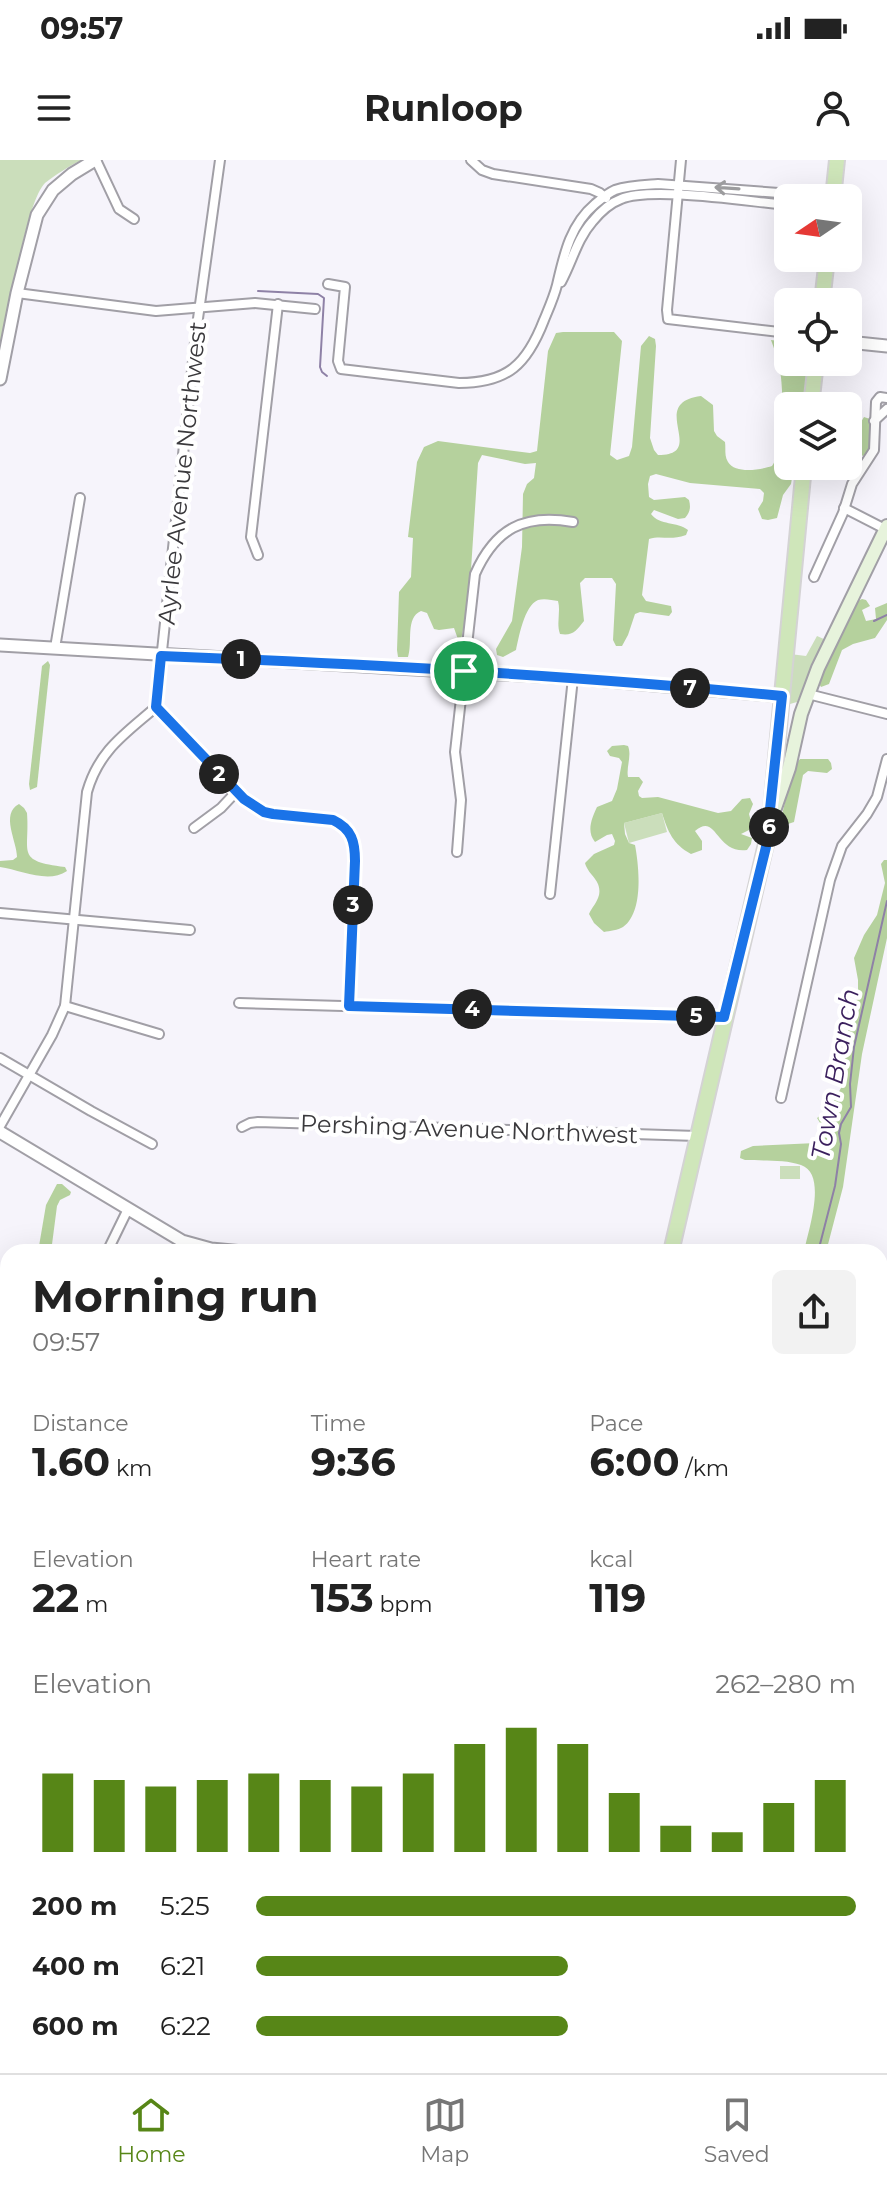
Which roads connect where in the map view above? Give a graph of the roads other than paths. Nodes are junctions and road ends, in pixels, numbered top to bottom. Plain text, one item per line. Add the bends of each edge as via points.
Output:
1 (96, 160) edge
2 (220, 160) edge
3 (471, 160) edge
4 (681, 160) edge
5 (837, 160) edge
6 (679, 184) junction
7 (834, 184) edge
8 (756, 190) junction
9 (774, 192) edge
10 (677, 195) junction
11 (604, 197) junction
12 (756, 202) junction
13 (612, 204) junction
14 (774, 204) edge
15 (134, 219) dead end
16 (328, 284) dead end
17 (556, 289) junction
18 (17, 293) junction
19 (278, 304) junction
20 (200, 308) junction
21 (315, 309) dead end
22 (774, 332) edge
23 (862, 343) edge
24 (887, 346) edge
25 (0, 379) edge
26 (887, 398) edge
27 (887, 409) edge
28 (874, 421) junction
29 (803, 480) edge
30 (80, 498) dead end
31 (844, 510) junction
32 (573, 522) dead end
33 (885, 529) edge
34 (258, 555) dead end
35 (814, 577) dead end
36 (0, 645) edge
37 (55, 648) junction
38 (161, 656) junction
39 (464, 671) junction
40 (573, 678) junction
41 (808, 694) junction
42 (781, 704) junction
43 (156, 707) junction
44 (801, 714) junction
45 (887, 714) edge
46 (887, 759) edge
47 (236, 792) junction
48 (770, 818) junction
49 (194, 828) dead end
50 (457, 852) dead end
51 (550, 894) dead end
52 (0, 913) edge
53 (74, 920) junction
54 (190, 930) dead end
55 (239, 1003) dead end
56 (65, 1006) junction
57 (349, 1006) junction
58 (724, 1017) junction
59 (159, 1034) dead end
60 (0, 1058) edge
61 (29, 1076) junction
62 (781, 1098) dead end
63 (242, 1127) dead end
64 (0, 1129) edge
65 (697, 1136) junction
66 (152, 1144) dead end
67 (128, 1209) junction
68 (111, 1244) edge
69 (190, 1244) edge
70 (673, 1244) edge

1 - 15 street via 119,209
1 - 18 street via 61,183 40,208
2 - 20 street, Ayrlee Avenue Northwest
3 - 11 street via 493,174 591,189
4 - 6 street
5 - 7 main road
8 -> 6 street
6 - 10 street
6 - 11 street via 634,185
8 - 9 street
8 - 12 street
10 - 12 street
10 - 13 street via 641,194
10 - 22 street via 668,319
11 - 13 street
11 - 17 street via 575,229
12 - 14 street
13 - 17 street via 587,228
16 - 17 street via 345,287 341,369 459,383 497,379 522,362
18 - 20 street via 156,311
18 - 25 street
19 - 20 street
19 - 21 street
19 - 34 street via 251,537
20 - 38 street, Ayrlee Avenue Northwest
23 - 24 street
26 - 28 street via 876,402
27 - 28 street
28 - 31 street via 874,450 852,484
29 - 42 main road
30 - 37 street
31 - 33 street
31 - 35 street
32 - 39 street via 524,522 506,532 483,558 473,580
33 - 41 main road
36 - 37 street
37 - 38 street
38 - 39 street
38 - 43 street, Ayrlee Avenue Northwest
39 - 40 street
39 - 50 street via 455,752 461,800
40 - 42 street
40 - 51 street
41 - 44 main road
41 - 45 street
42 - 44 street
42 - 48 main road
43 - 47 street
43 - 53 street via 108,751 91,777
44 - 48 main road
46 - 62 street via 877,797 842,846 830,880
47 - 49 street
47 - 57 street via 264,812 326,818 351,834 355,861
48 - 58 main road
52 - 53 street
53 - 54 street
53 - 56 street
55 - 57 street
56 - 59 street
56 - 61 street
57 - 58 street
58 - 65 main road
60 - 61 street
61 - 64 street
61 - 66 street
63 - 65 street, Pershing Avenue Northwest via 258,1122
64 - 67 street
65 - 70 main road
67 - 68 street
67 - 69 street

